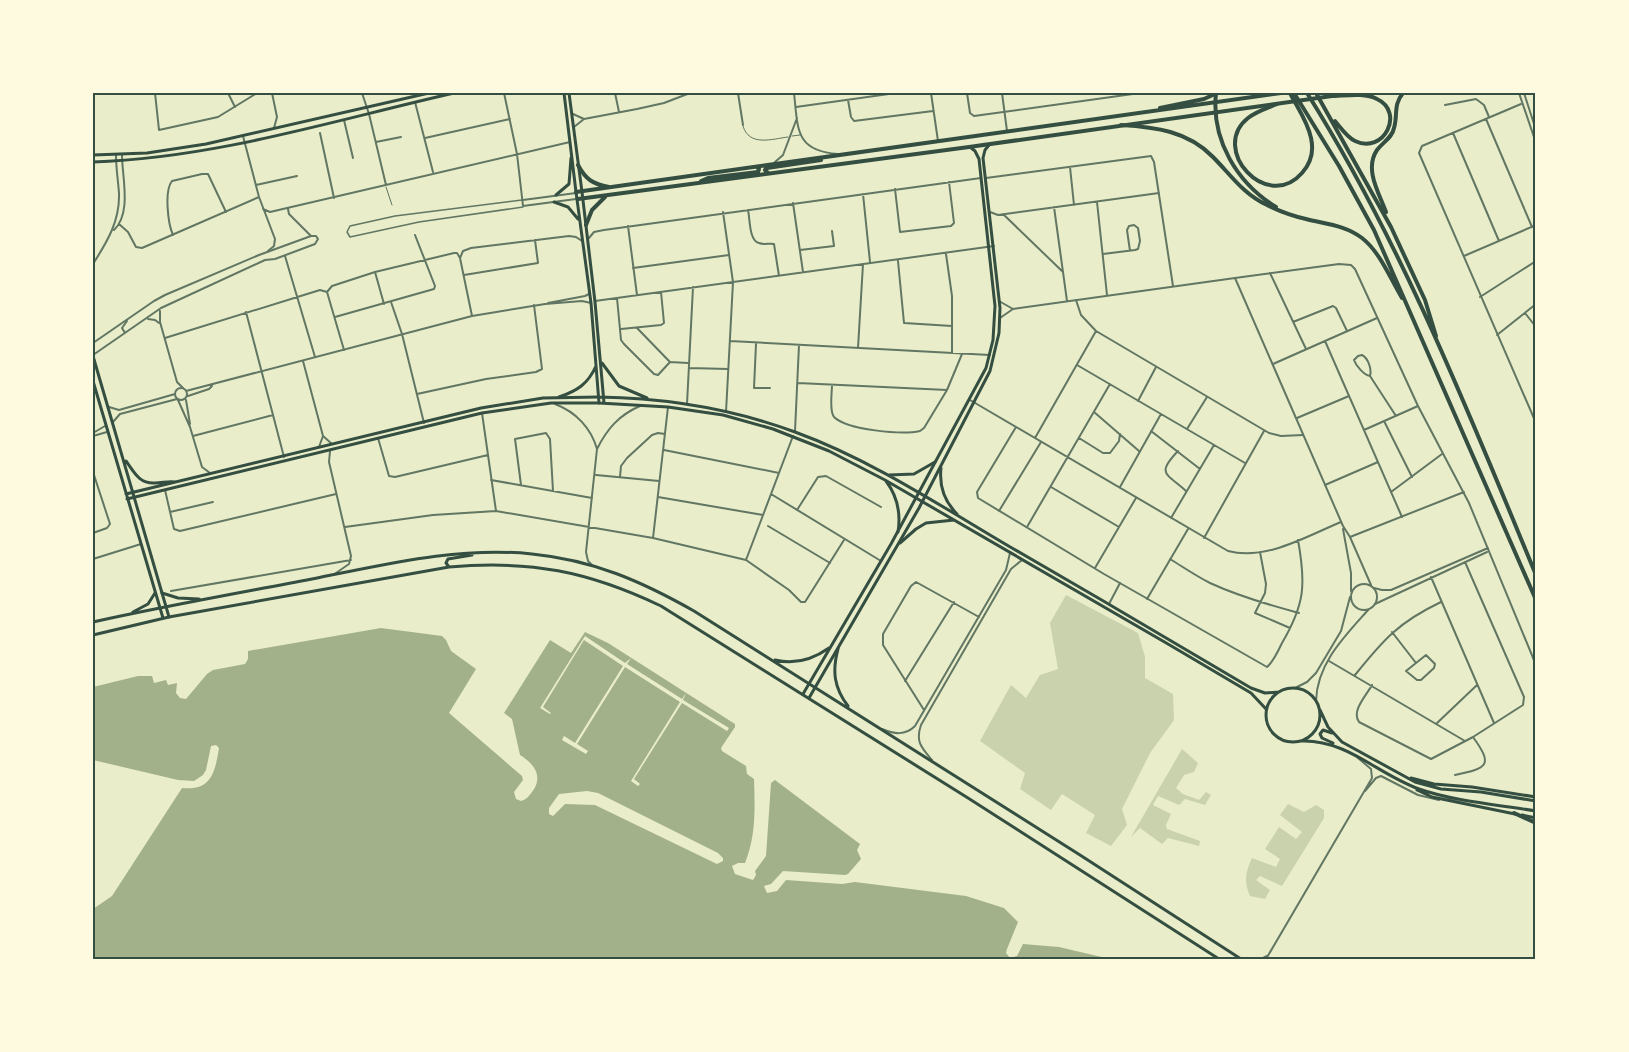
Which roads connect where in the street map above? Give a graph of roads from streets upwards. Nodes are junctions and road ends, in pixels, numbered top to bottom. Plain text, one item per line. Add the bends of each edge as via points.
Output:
1 (155, 93) edge
2 (228, 93) edge
3 (257, 93) edge
4 (272, 93) edge
5 (362, 93) edge
6 (429, 93) edge
7 (454, 93) edge
8 (504, 93) edge
9 (562, 93) edge
10 (615, 93) edge
11 (690, 93) edge
12 (738, 93) edge
13 (794, 93) edge
14 (896, 93) edge
15 (931, 93) edge
16 (967, 93) edge
17 (1002, 93) edge
18 (1140, 93) edge
19 (1216, 93) edge
20 (1281, 93) edge
21 (1292, 93) edge
22 (1307, 93) edge
23 (1316, 93) edge
24 (1351, 93) edge
25 (1403, 93) edge
26 (1519, 93) edge
27 (1524, 93) edge
28 (570, 94) edge
29 (680, 95) edge
30 (1118, 95) edge
31 (1330, 96) junction
32 (848, 100) junction
33 (415, 102) junction
34 (1277, 104) junction
35 (1521, 104) junction
36 (1445, 105) dead end
37 (235, 107) junction
38 (796, 107) junction
39 (368, 108) junction
40 (1326, 110) junction
41 (933, 111) junction
42 (619, 112) junction
43 (1005, 112) junction
44 (369, 114) junction
45 (572, 114) junction
46 (1116, 116) junction
47 (277, 117) junction
48 (797, 118) junction
49 (1487, 118) junction
50 (510, 119) junction
51 (584, 119) junction
52 (344, 120) junction
53 (743, 125) road end
54 (1121, 125) junction
55 (288, 126) junction
56 (574, 127) junction
57 (273, 129) junction
58 (1536, 130) edge
59 (1007, 131) junction
60 (320, 133) dead end
61 (1453, 133) junction
62 (243, 136) junction
63 (401, 137) dead end
64 (425, 138) junction
65 (938, 141) junction
66 (244, 142) junction
67 (376, 142) junction
68 (570, 142) junction
69 (1536, 143) edge
70 (989, 144) junction
71 (969, 147) junction
72 (517, 154) junction
73 (849, 154) junction
74 (93, 155) edge
75 (116, 155) junction
76 (122, 155) junction
77 (572, 156) junction
78 (831, 157) junction
79 (353, 158) dead end
80 (116, 161) junction
81 (122, 161) junction
82 (93, 162) edge
83 (579, 165) junction
84 (770, 165) junction
85 (757, 167) junction
86 (1070, 167) junction
87 (434, 173) junction
88 (768, 174) junction
89 (297, 176) dead end
90 (983, 178) junction
91 (949, 182) junction
92 (642, 183) junction
93 (698, 183) junction
94 (256, 185) junction
95 (386, 185) junction
96 (613, 187) junction
97 (895, 189) junction
98 (643, 190) junction
99 (576, 192) junction
100 (582, 192) junction
101 (1159, 193) junction
102 (863, 194) junction
103 (556, 195) junction
104 (608, 195) junction
105 (548, 196) junction
106 (259, 197) junction
107 (334, 198) junction
108 (580, 199) junction
109 (523, 200) junction
110 (552, 202) junction
111 (1097, 202) junction
112 (793, 203) junction
113 (1074, 205) junction
114 (523, 206) junction
115 (1054, 207) junction
116 (288, 208) junction
117 (263, 209) junction
118 (748, 209) junction
119 (990, 211) junction
120 (226, 212) junction
121 (723, 212) junction
122 (1288, 213) junction
123 (1003, 214) junction
124 (998, 215) junction
125 (991, 223) junction
126 (119, 224) junction
127 (581, 224) junction
128 (586, 225) junction
129 (628, 226) junction
130 (1534, 226) edge
131 (1391, 227) junction
132 (112, 231) junction
133 (832, 231) dead end
134 (174, 235) junction
135 (415, 235) dead end
136 (311, 236) junction
137 (535, 239) junction
138 (588, 239) junction
139 (1499, 241) junction
140 (583, 242) junction
141 (994, 246) junction
142 (989, 247) junction
143 (800, 250) junction
144 (1130, 251) junction
145 (266, 252) junction
146 (945, 253) junction
147 (1102, 254) junction
148 (729, 255) junction
149 (285, 256) junction
150 (1463, 256) junction
151 (460, 258) junction
152 (425, 259) junction
153 (897, 260) junction
154 (1536, 261) edge
155 (870, 263) junction
156 (93, 264) edge
157 (863, 264) junction
158 (633, 268) junction
159 (375, 272) junction
160 (1063, 272) junction
161 (803, 273) junction
162 (1270, 273) junction
163 (464, 275) junction
164 (779, 276) junction
165 (1235, 278) junction
166 (733, 282) junction
167 (1173, 286) junction
168 (693, 287) junction
169 (327, 292) junction
170 (590, 292) junction
171 (661, 292) junction
172 (637, 295) junction
173 (298, 296) junction
174 (1107, 296) junction
175 (1480, 297) junction
176 (617, 298) junction
177 (1076, 300) junction
178 (595, 301) junction
179 (999, 301) junction
180 (1067, 301) junction
181 (391, 302) junction
182 (591, 303) junction
183 (1536, 303) edge
184 (384, 304) junction
185 (546, 304) junction
186 (534, 305) junction
187 (162, 308) junction
188 (1013, 309) junction
189 (1410, 310) junction
190 (246, 312) junction
191 (1525, 312) junction
192 (472, 316) junction
193 (334, 317) junction
194 (1000, 318) junction
195 (1377, 318) junction
196 (128, 319) junction
197 (148, 319) junction
198 (1293, 322) junction
199 (161, 325) junction
200 (952, 326) junction
201 (1536, 327) edge
202 (637, 328) junction
203 (621, 329) junction
204 (1096, 331) junction
205 (1347, 331) junction
206 (125, 334) junction
207 (402, 334) junction
208 (1497, 335) junction
209 (165, 338) junction
210 (1325, 341) junction
211 (730, 342) junction
212 (756, 343) junction
213 (93, 344) edge
214 (800, 345) junction
215 (1439, 345) junction
216 (858, 348) junction
217 (1306, 349) junction
218 (344, 350) junction
219 (952, 353) junction
220 (962, 354) junction
221 (93, 355) edge
222 (990, 355) junction
223 (315, 358) junction
224 (303, 361) junction
225 (601, 362) junction
226 (670, 362) junction
227 (689, 363) junction
228 (597, 364) junction
229 (1272, 364) junction
230 (1077, 365) junction
231 (1156, 367) junction
232 (689, 368) junction
233 (728, 369) junction
234 (262, 371) junction
235 (1370, 375) junction
236 (93, 381) edge
237 (177, 382) junction
238 (798, 383) junction
239 (1110, 384) junction
240 (832, 385) junction
241 (212, 386) junction
242 (183, 388) junction
243 (770, 388) dead end
244 (947, 390) junction
245 (186, 391) junction
246 (175, 393) junction
247 (417, 394) junction
248 (1207, 396) junction
249 (1349, 396) junction
250 (186, 397) junction
251 (559, 397) junction
252 (601, 398) junction
253 (178, 400) junction
254 (651, 400) junction
255 (970, 400) junction
256 (1138, 400) junction
257 (551, 403) junction
258 (602, 403) junction
259 (975, 403) junction
260 (687, 404) junction
261 (643, 405) junction
262 (108, 406) junction
263 (1418, 406) junction
264 (1536, 406) edge
265 (668, 407) junction
266 (127, 410) junction
267 (1531, 411) junction
268 (726, 412) junction
269 (1094, 412) junction
270 (482, 413) junction
271 (1161, 414) junction
272 (273, 415) junction
273 (1396, 416) junction
274 (1296, 418) junction
275 (1384, 421) junction
276 (113, 422) junction
277 (423, 423) junction
278 (1536, 423) edge
279 (106, 424) junction
280 (190, 427) junction
281 (1016, 427) junction
282 (1187, 429) junction
283 (1364, 430) junction
284 (795, 431) junction
285 (1151, 431) junction
286 (1264, 431) junction
287 (109, 433) junction
288 (665, 434) junction
289 (1120, 434) junction
290 (93, 435) edge
291 (1303, 435) junction
292 (193, 436) junction
293 (323, 436) junction
294 (793, 436) junction
295 (378, 438) junction
296 (1035, 438) junction
297 (1079, 438) junction
298 (1041, 442) junction
299 (333, 445) junction
300 (1214, 445) junction
301 (597, 449) junction
302 (319, 450) junction
303 (330, 450) junction
304 (663, 450) junction
305 (1140, 451) junction
306 (1178, 451) junction
307 (488, 454) junction
308 (1442, 454) junction
309 (284, 457) junction
310 (1068, 458) junction
311 (124, 459) junction
312 (328, 462) junction
313 (935, 462) junction
314 (1378, 462) junction
315 (1245, 463) junction
316 (202, 467) junction
317 (940, 468) junction
318 (1200, 469) junction
319 (93, 472) edge
320 (213, 473) junction
321 (779, 473) junction
322 (595, 475) junction
323 (887, 475) junction
324 (198, 477) junction
325 (620, 477) junction
326 (1412, 477) junction
327 (491, 480) junction
328 (885, 480) junction
329 (177, 482) junction
330 (659, 482) junction
331 (521, 485) junction
332 (1325, 485) junction
333 (1051, 487) junction
334 (1119, 488) junction
335 (165, 489) junction
336 (553, 491) junction
337 (100, 492) junction
338 (1187, 492) junction
339 (1391, 492) junction
340 (1464, 492) junction
341 (919, 493) junction
342 (93, 494) edge
343 (336, 494) junction
344 (133, 495) junction
345 (771, 495) junction
346 (127, 496) junction
347 (658, 497) junction
348 (925, 497) junction
349 (592, 498) junction
350 (916, 498) junction
351 (1136, 498) junction
352 (213, 502) dead end
353 (922, 502) junction
354 (881, 507) dead end
355 (796, 510) junction
356 (496, 511) junction
357 (999, 511) junction
358 (170, 512) junction
359 (763, 515) junction
360 (960, 517) junction
361 (1402, 517) junction
362 (1171, 518) junction
363 (954, 520) junction
364 (1341, 522) junction
365 (768, 526) dead end
366 (1342, 526) junction
367 (345, 527) junction
368 (1027, 527) junction
369 (1119, 527) junction
370 (588, 528) junction
371 (1188, 529) junction
372 (93, 532) edge
373 (897, 532) junction
374 (1350, 537) junction
375 (653, 538) junction
376 (1204, 538) junction
377 (844, 540) junction
378 (1298, 540) junction
379 (900, 543) junction
380 (141, 544) junction
381 (1354, 548) junction
382 (1347, 550) junction
383 (1488, 550) junction
384 (1260, 552) junction
385 (483, 553) junction
386 (1010, 553) junction
387 (93, 559) edge
388 (1170, 559) junction
389 (351, 560) junction
390 (746, 560) junction
391 (1022, 560) junction
392 (881, 561) junction
393 (1465, 562) junction
394 (830, 563) junction
395 (592, 565) junction
396 (449, 567) junction
397 (1095, 568) junction
398 (334, 575) junction
399 (1536, 575) edge
400 (1431, 577) junction
401 (1120, 583) junction
402 (1371, 585) junction
403 (1374, 588) junction
404 (171, 591) dead end
405 (1351, 592) junction
406 (155, 593) junction
407 (162, 593) junction
408 (1350, 597) junction
409 (1147, 599) junction
410 (203, 600) junction
411 (1536, 600) edge
412 (954, 602) junction
413 (1260, 602) junction
414 (1441, 602) junction
415 (1108, 604) junction
416 (1376, 604) junction
417 (166, 606) junction
418 (159, 607) junction
419 (1369, 609) junction
420 (132, 613) junction
421 (1299, 613) junction
422 (169, 617) junction
423 (163, 618) junction
424 (980, 618) junction
425 (93, 622) edge
426 (1291, 629) junction
427 (1392, 632) junction
428 (93, 635) edge
429 (829, 648) junction
430 (838, 649) junction
431 (771, 659) junction
432 (1329, 661) junction
433 (1416, 663) junction
434 (1536, 665) edge
435 (1354, 676) junction
436 (905, 681) junction
437 (809, 683) junction
438 (1477, 685) junction
439 (1372, 686) junction
440 (816, 687) junction
441 (1295, 688) junction
442 (1279, 692) junction
443 (803, 694) junction
444 (809, 699) junction
445 (1316, 701) junction
446 (849, 708) junction
447 (925, 709) junction
448 (1266, 709) junction
449 (930, 710) junction
450 (1320, 710) junction
451 (1436, 724) junction
452 (1494, 724) junction
453 (877, 727) junction
454 (1334, 734) junction
455 (1473, 737) junction
456 (1302, 741) junction
457 (1465, 741) junction
458 (1335, 745) junction
459 (1356, 756) junction
460 (933, 762) junction
461 (1455, 775) dead end
462 (1413, 787) junction
463 (1365, 791) junction
464 (1536, 798) edge
465 (1443, 799) junction
466 (1536, 811) edge
467 (1514, 813) junction
468 (1536, 818) edge
469 (1536, 823) edge
470 (1267, 957) edge
471 (1219, 959) edge
472 (1241, 959) edge
473 (1261, 959) edge

1 - 37 street via 159,130 218,117
2 - 37 street
3 - 37 street
4 - 47 street
5 - 39 street
6 - 39 main road
7 - 33 main road
8 - 50 street
9 - 68 main road
10 - 42 street
11 - 29 street
12 - 53 street
13 - 38 street
14 - 32 street
15 - 41 street
16 - 43 street via 971,116
17 - 43 street
18 - 30 street
19 - 46 highway via 1199,100
19 - 122 highway via 1219,132 1232,163 1257,194
20 - 46 highway
21 - 34 highway via 1312,140 1312,154 1301,174 1277,185 1250,176 1239,163 1236,147 1245,121
21 - 189 highway via 1374,230
22 - 215 highway via 1380,223
23 - 40 highway
24 - 31 highway
25 - 131 highway via 1396,105 1394,129 1376,151 1371,165
26 - 35 street
27 - 58 street
28 - 45 main road
29 - 42 street via 664,103
30 - 43 street
31 - 34 highway
31 - 40 highway via 1376,98 1389,111 1389,127 1378,142 1360,143 1349,137
32 - 38 street
32 - 41 street via 854,121
33 - 44 main road
33 - 64 street
34 - 54 highway
35 - 49 street
35 - 69 street
36 - 49 street via 1476,99 1484,105
38 - 48 street
39 - 44 street
39 - 55 main road
40 - 131 highway
41 - 65 street
42 - 51 street
43 - 59 street
44 - 52 main road
44 - 67 street
45 - 51 street
45 - 56 main road
46 - 59 highway
47 - 55 street
47 - 57 street
48 - 73 street via 805,143 812,149
48 - 84 street via 782,157
49 - 61 street
49 - 130 street
50 - 64 street
50 - 72 street
51 - 56 street
52 - 66 main road
52 - 79 street
54 - 70 highway
54 - 122 highway via 1166,130 1192,140 1249,194
55 - 57 main road
56 - 83 main road
57 - 62 main road
59 - 65 highway
60 - 107 street
61 - 139 street
61 - 150 street via 1420,148 1419,153
62 - 66 street
62 - 76 main road
63 - 67 street
64 - 87 street
65 - 73 highway
66 - 81 main road
66 - 94 street
67 - 95 street
68 - 72 street
68 - 77 main road
70 - 71 highway
70 - 90 main road via 983,156
71 - 88 highway
71 - 90 main road via 978,155
72 - 87 street
72 - 109 street
73 - 78 highway
74 - 75 main road
75 - 76 main road
75 - 80 street
76 - 81 street
77 - 99 main road
77 - 103 main road via 569,184
78 - 84 highway
78 - 88 highway via 767,168
80 - 81 main road
80 - 82 main road
80 - 132 street via 119,197
81 - 126 street via 124,198
83 - 96 highway via 590,181
83 - 100 main road
84 - 85 highway
85 - 92 highway
85 - 93 highway via 757,172 708,178
86 - 90 street
86 - 101 street via 1151,156
86 - 113 street
87 - 95 street
88 - 93 highway
89 - 94 street
90 - 91 street
90 - 119 main road
90 - 142 main road
91 - 97 street
91 - 97 street via 954,223 951,226 900,232
92 - 96 highway
92 - 98 highway
93 - 98 highway
94 - 106 street
95 - 107 street
96 - 100 highway
97 - 102 street
98 - 104 highway
99 - 100 highway
99 - 103 street
99 - 108 main road
100 - 108 main road
101 - 111 street
101 - 167 street
102 - 112 street
102 - 155 street
103 - 105 street
104 - 108 highway
104 - 128 highway via 594,207
105 - 109 street
105 - 110 street
106 - 117 street
106 - 120 street
107 - 116 street
108 - 110 street
108 - 127 main road
108 - 128 main road
109 - 114 street
109 - 114 street via 388,217 350,226 347,232 350,237
110 - 114 street
110 - 127 main road via 571,209
111 - 113 street
111 - 147 street
112 - 118 street
112 - 143 street
113 - 115 street
115 - 123 street
115 - 160 street
116 - 117 street via 270,212
116 - 136 street via 289,214
117 - 145 street via 275,243
118 - 121 street
118 - 164 street via 755,241 774,244
119 - 124 street
119 - 125 main road
120 - 134 street
120 - 134 street via 208,174 172,182 168,190
121 - 129 street
121 - 148 street
122 - 189 highway via 1341,227 1359,236 1374,250
123 - 124 street
123 - 160 street
124 - 125 street
125 - 141 main road
126 - 132 street
126 - 134 street via 138,248
127 - 140 main road
128 - 138 main road
129 - 138 street via 594,232
129 - 158 street
130 - 139 street
131 - 215 highway via 1425,300
132 - 156 street
133 - 143 street via 834,246
135 - 152 street
136 - 145 street
136 - 149 street via 317,237 316,243
137 - 140 street via 573,236
137 - 151 street via 471,248 463,251
137 - 163 street via 538,262
138 - 178 main road
139 - 150 street
140 - 170 main road
141 - 142 street
141 - 179 main road
142 - 146 street
142 - 222 main road via 996,315
143 - 161 street
144 - 144 street via 1139,247 1138,228 1134,225 1127,230
144 - 147 street
145 - 196 street via 165,296
146 - 153 street
146 - 200 street
147 - 174 street
148 - 158 street
148 - 166 street
149 - 173 street
149 - 187 street via 241,270
150 - 175 street
151 - 152 street via 454,252
151 - 163 street
152 - 159 street
152 - 181 street via 434,289
153 - 155 street
153 - 200 street via 904,322
154 - 175 street
155 - 157 street
157 - 161 street
157 - 216 street
158 - 172 street
159 - 169 street via 333,286
159 - 184 street
160 - 180 street
161 - 164 street
162 - 165 street
162 - 195 street via 1346,264 1355,269
162 - 198 street
163 - 192 street
164 - 166 street
165 - 167 street
165 - 229 street
166 - 168 street
166 - 211 street
167 - 174 street
168 - 171 street
168 - 227 street
169 - 173 street
169 - 193 street
170 - 182 main road
170 - 185 street
171 - 172 street
171 - 202 street via 663,323
172 - 176 street
173 - 190 street
173 - 223 street
174 - 177 street
175 - 208 street
176 - 178 street
176 - 203 street
177 - 180 street
177 - 204 street via 1081,315
178 - 225 main road
179 - 188 street
179 - 194 main road
180 - 188 street
181 - 184 street
181 - 207 street
182 - 185 street
182 - 228 main road
183 - 191 street
184 - 193 street
185 - 186 street
186 - 192 street
186 - 247 street via 542,369
187 - 197 street
187 - 199 street
188 - 194 street
189 - 411 highway
190 - 209 street
190 - 234 street
191 - 201 street
191 - 208 street
192 - 207 street
193 - 218 street
194 - 259 main road via 995,355
195 - 205 street
195 - 263 street
196 - 206 street via 122,328
196 - 213 street
197 - 199 street
197 - 206 street
198 - 205 street via 1333,306
198 - 217 street
199 - 209 street
200 - 219 street
202 - 203 street
202 - 226 street
203 - 226 street via 624,344 654,374 658,375
204 - 230 street
204 - 231 street
205 - 210 street
206 - 221 street
207 - 218 street
207 - 247 street
208 - 267 street
209 - 237 street
210 - 217 street
210 - 249 street
211 - 212 street
211 - 233 street
212 - 214 street
212 - 243 street via 754,388
214 - 216 street
214 - 238 street
215 - 399 highway
216 - 219 street
217 - 229 street
218 - 223 street
219 - 220 street
220 - 222 street
220 - 244 street
221 - 262 main road
222 - 255 main road
223 - 224 street
224 - 234 street
224 - 293 street
225 - 252 main road
225 - 254 main road via 619,386
226 - 227 street
227 - 232 street
228 - 251 main road via 582,386
228 - 252 main road
229 - 274 street
230 - 239 street
230 - 296 street
231 - 248 street
231 - 256 street
232 - 233 street
232 - 260 street
233 - 268 street
234 - 241 street
234 - 272 street
235 - 235 street via 1365,357 1358,356 1355,363
235 - 273 street
236 - 279 main road
237 - 242 street
237 - 246 street
238 - 240 street
238 - 284 street
239 - 256 street
239 - 269 street
240 - 244 street
240 - 244 street via 835,418 860,429 914,432 924,428
241 - 245 street
241 - 250 street
242 - 245 street
242 - 246 street
245 - 250 street
246 - 253 street
246 - 266 street
247 - 277 street
248 - 282 street
248 - 286 street
249 - 274 street
249 - 283 street
250 - 253 street
250 - 280 street
251 - 252 main road
251 - 277 main road via 481,408
252 - 254 main road
252 - 258 main road
253 - 266 street
253 - 280 street
254 - 260 main road
255 - 259 street
255 - 313 main road
256 - 271 street
257 - 258 main road
257 - 270 main road
257 - 301 street via 581,420
258 - 261 main road
259 - 281 street
259 - 317 main road
260 - 268 main road
261 - 265 main road
261 - 301 street via 627,412 610,428
262 - 266 street
262 - 276 main road
263 - 273 street
263 - 308 street
264 - 267 street
265 - 288 street
265 - 294 main road via 737,419
266 - 276 street
267 - 278 street
268 - 284 main road
269 - 289 street
269 - 297 street
270 - 295 main road
270 - 307 street
271 - 282 street
271 - 285 street
272 - 292 street
272 - 309 street
273 - 275 street
274 - 291 street
275 - 283 street
275 - 326 street
276 - 311 main road
277 - 299 main road
279 - 287 main road
279 - 290 street
280 - 292 street
281 - 296 street
281 - 357 street via 976,494
282 - 300 street
283 - 314 street
284 - 323 main road
285 - 305 street
285 - 306 street
286 - 291 street via 1281,436
286 - 315 street
287 - 290 street
287 - 346 main road
288 - 304 street
288 - 325 street via 652,435 627,458
289 - 297 street via 1110,453 1103,453
289 - 305 street
291 - 332 street
292 - 316 street
293 - 299 street
293 - 302 street
294 - 321 street
294 - 328 main road
295 - 303 main road
295 - 307 street via 389,476 395,477
296 - 298 street
297 - 310 street
298 - 310 street
298 - 357 street
299 - 302 main road
300 - 315 street
300 - 318 street
301 - 322 street
302 - 303 main road
302 - 309 main road
302 - 312 street
302 - 335 main road
303 - 312 street
304 - 321 street
304 - 330 street
305 - 334 street
306 - 318 street
306 - 338 street via 1164,468
307 - 327 street
308 - 326 street
308 - 340 street
309 - 320 main road
310 - 333 street
310 - 334 street
311 - 329 main road via 145,482
311 - 344 main road
312 - 343 street
313 - 323 main road via 914,474
313 - 341 main road
314 - 332 street
314 - 339 street
315 - 376 street
316 - 320 street
316 - 324 street
317 - 348 main road
317 - 360 main road via 943,494
318 - 338 street
319 - 337 street
320 - 324 main road
321 - 345 street
322 - 325 street
322 - 349 street
323 - 341 main road
324 - 329 main road
325 - 330 street
326 - 339 street
327 - 331 street
327 - 356 street
328 - 350 main road
328 - 373 main road via 898,505
329 - 344 main road
330 - 347 street
331 - 336 street
331 - 336 street via 514,441 517,437 546,434 550,439
332 - 364 street
333 - 368 street
333 - 369 street
334 - 351 street
335 - 344 main road
335 - 358 street
336 - 349 street
337 - 342 street
337 - 372 street via 110,524
338 - 362 street
339 - 361 street
340 - 361 street
340 - 383 street
341 - 348 main road
341 - 350 main road
343 - 358 street via 180,531 174,529
343 - 367 street
344 - 346 main road
344 - 407 main road
345 - 355 street
345 - 359 street
346 - 380 main road
347 - 359 street
347 - 375 street
348 - 353 main road
348 - 360 main road
349 - 370 street
350 - 353 main road
350 - 373 main road
351 - 362 street
351 - 369 street
352 - 358 street
353 - 363 main road
353 - 379 main road
354 - 355 street via 821,475
355 - 377 street
356 - 367 street via 433,514
356 - 370 street
357 - 368 street
359 - 390 street
360 - 415 main road
361 - 374 street
362 - 371 street
363 - 379 main road via 923,525
363 - 386 main road
364 - 366 street
364 - 378 street
365 - 394 street
366 - 374 street
366 - 382 street
367 - 389 street
368 - 397 street
369 - 397 street
370 - 375 street
370 - 395 street via 586,557
371 - 376 street
371 - 388 street
373 - 392 main road
374 - 381 street
375 - 390 street
376 - 384 street via 1235,553
377 - 392 street
377 - 394 street
378 - 384 street
378 - 421 street via 1304,588
379 - 430 main road
380 - 387 street
380 - 406 main road
381 - 382 street
381 - 402 street
382 - 405 street
383 - 393 street
383 - 403 street via 1391,590
383 - 434 street
384 - 413 street via 1266,584
385 - 395 main road via 532,554
385 - 396 main road via 448,558
385 - 398 main road
386 - 391 main road
386 - 424 street via 1007,567
388 - 409 street
388 - 413 street via 1208,582
389 - 398 street
389 - 404 street
390 - 394 street via 801,602 808,600
391 - 424 street via 1011,569
391 - 448 main road via 1251,693
392 - 429 main road
393 - 400 street
393 - 452 street via 1524,697 1523,705
395 - 431 main road via 646,584
396 - 422 main road
396 - 443 main road via 546,567 612,585 661,606
397 - 401 street
398 - 410 main road
400 - 414 street
400 - 416 street
401 - 409 street
401 - 415 street
402 - 403 street
402 - 405 street via 1357,585
403 - 416 street
405 - 408 street
406 - 418 main road
406 - 420 main road via 148,604
407 - 410 main road
407 - 417 main road
408 - 419 street via 1356,608
408 - 441 street via 1341,631 1316,673
409 - 426 street via 1267,667
410 - 417 main road
412 - 424 street
412 - 436 street
412 - 436 street via 919,583 911,586 882,638
413 - 421 street
413 - 426 street via 1257,616
414 - 427 street
414 - 438 street
415 - 442 main road via 1251,688
416 - 419 street
417 - 418 main road
417 - 422 main road
418 - 420 main road
418 - 423 main road
419 - 432 street via 1345,635
420 - 425 main road
421 - 426 street
422 - 423 main road
423 - 428 main road
424 - 447 street
424 - 449 street
427 - 433 street
427 - 435 street
429 - 431 main road via 808,660
429 - 437 main road
430 - 440 main road
430 - 446 main road via 836,686
431 - 437 main road
432 - 435 street
432 - 445 street via 1318,680
433 - 433 street via 1426,655 1435,666 1417,680 1406,671
435 - 439 street
436 - 447 street
437 - 440 main road
437 - 443 main road
438 - 451 street
438 - 452 street
439 - 451 street
439 - 457 street via 1356,712 1359,722 1431,759
440 - 444 main road
440 - 446 main road
441 - 442 main road
441 - 445 main road
442 - 448 main road
443 - 444 main road
444 - 471 main road
445 - 450 main road
446 - 453 main road
447 - 449 street
447 - 453 street via 908,732
448 - 456 main road via 1267,725 1274,735 1289,742
449 - 460 street via 918,738
450 - 454 main road
450 - 456 main road via 1317,729
451 - 457 street
452 - 455 street
453 - 460 main road
454 - 458 main road via 1323,730 1320,734
454 - 464 main road via 1400,775 1434,784
455 - 457 street
455 - 461 street via 1484,753 1484,765
456 - 458 main road
458 - 459 main road
459 - 462 main road
459 - 463 street via 1372,771
460 - 472 main road
462 - 465 main road
462 - 466 main road
463 - 465 street via 1381,776 1421,796
463 - 470 street
465 - 467 main road
467 - 468 main road
467 - 469 highway
470 - 473 street

